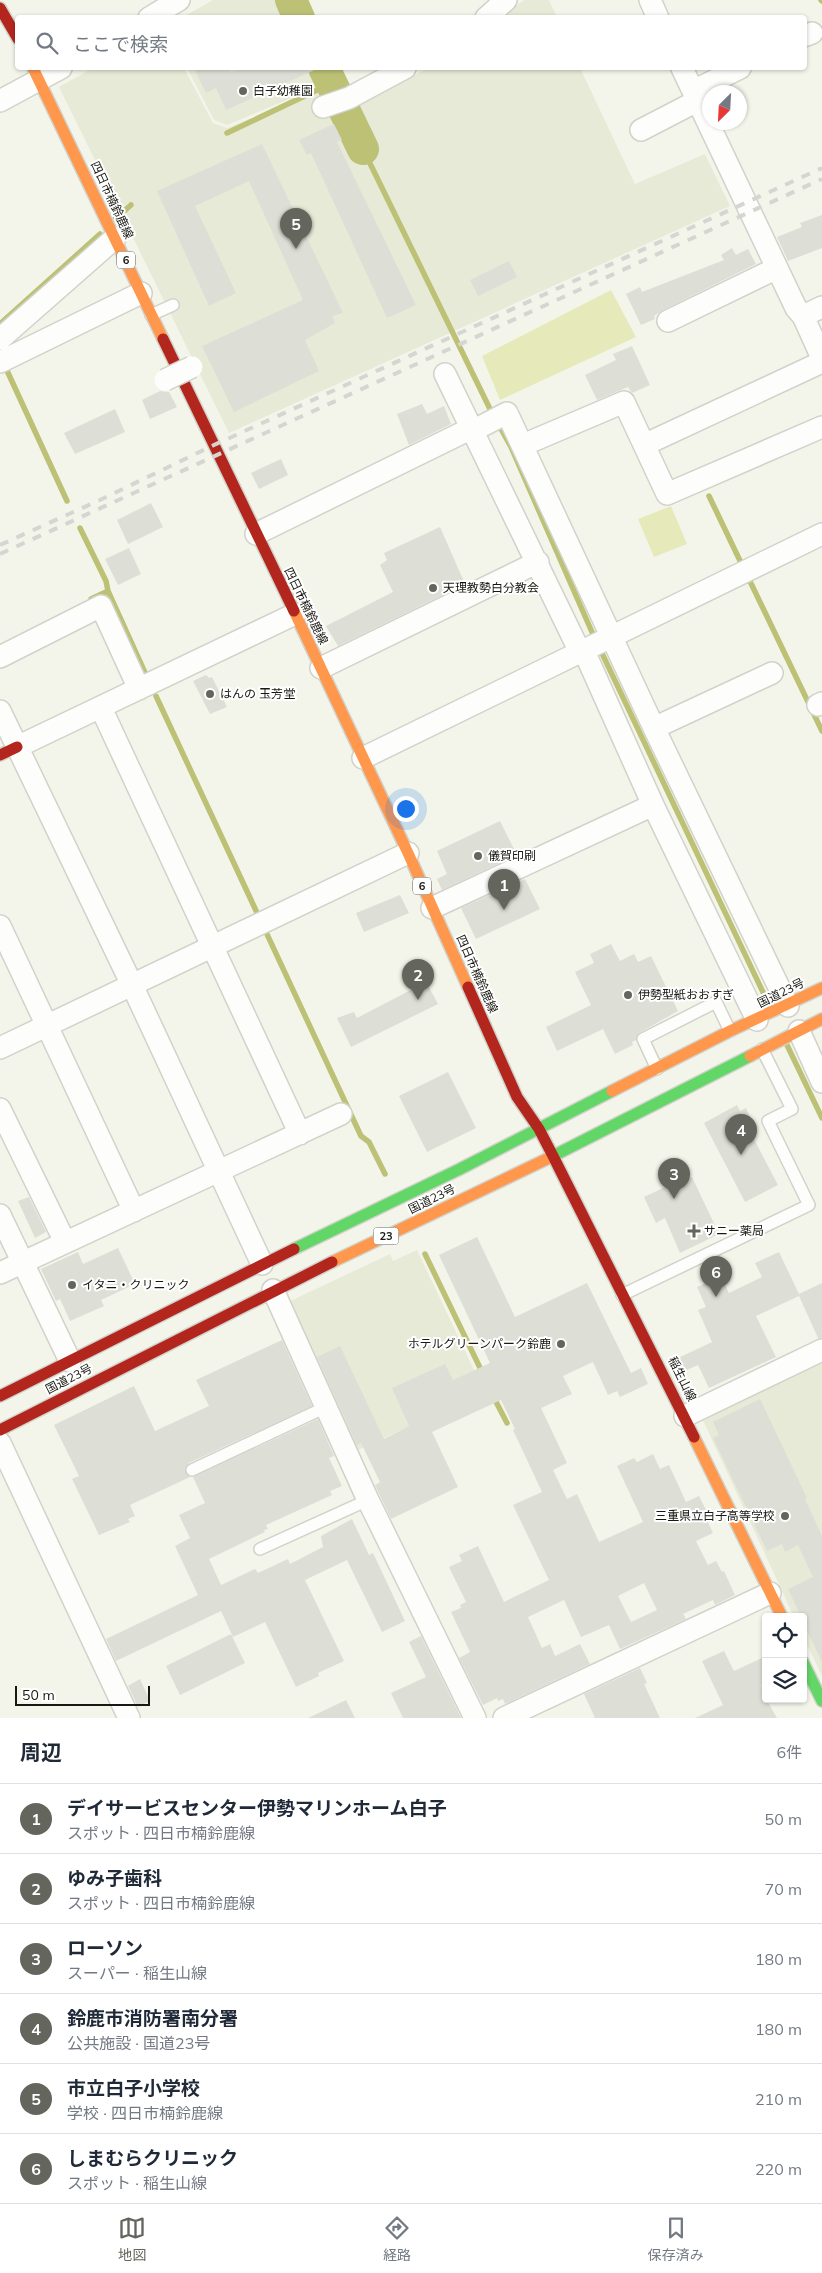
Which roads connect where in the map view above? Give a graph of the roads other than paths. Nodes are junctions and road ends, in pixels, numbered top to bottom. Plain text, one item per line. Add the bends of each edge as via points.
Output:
1 (179, 0) edge
2 (506, 0) edge
3 (650, 0) edge
4 (0, 8) edge
5 (154, 15) edge
6 (489, 15) edge
7 (657, 15) edge
8 (15, 35) edge
9 (51, 70) edge
10 (401, 70) edge
11 (683, 70) edge
12 (737, 70) edge
13 (36, 73) edge
14 (695, 96) junction
15 (0, 101) edge
16 (323, 107) dead end
17 (640, 130) dead end
18 (115, 238) junction
19 (777, 268) junction
20 (141, 293) junction
21 (173, 305) dead end
22 (813, 311) edge
23 (151, 315) junction
24 (668, 321) dead end
25 (0, 339) edge
26 (822, 358) edge
27 (5, 360) edge
28 (822, 362) edge
29 (192, 367) dead end
30 (445, 374) dead end
31 (165, 380) dead end
32 (822, 427) edge
33 (476, 428) junction
34 (523, 445) junction
35 (644, 445) junction
36 (256, 534) junction
37 (822, 534) edge
38 (538, 562) junction
39 (295, 614) junction
40 (612, 638) junction
41 (584, 652) junction
42 (0, 657) edge
43 (321, 668) junction
44 (772, 673) dead end
45 (146, 686) junction
46 (101, 708) junction
47 (0, 711) edge
48 (654, 728) junction
49 (8, 751) edge
50 (363, 758) junction
51 (653, 805) junction
52 (408, 854) junction
53 (432, 908) junction
54 (0, 926) edge
55 (212, 946) junction
56 (132, 985) junction
57 (822, 988) edge
58 (784, 1008) junction
59 (822, 1019) edge
60 (757, 1020) junction
61 (47, 1025) junction
62 (730, 1031) junction
63 (796, 1032) junction
64 (767, 1046) junction
65 (0, 1048) edge
66 (657, 1069) junction
67 (822, 1082) edge
68 (0, 1109) edge
69 (341, 1114) dead end
70 (539, 1128) junction
71 (300, 1134) junction
72 (553, 1156) junction
73 (218, 1170) junction
74 (134, 1211) junction
75 (0, 1215) edge
76 (65, 1242) junction
77 (23, 1262) junction
78 (262, 1264) junction
79 (0, 1273) edge
80 (273, 1290) junction
81 (622, 1296) junction
82 (822, 1350) edge
83 (70, 1361) junction
84 (0, 1396) edge
85 (326, 1407) junction
86 (685, 1416) junction
87 (0, 1430) edge
88 (0, 1443) edge
89 (192, 1470) dead end
90 (368, 1500) junction
91 (260, 1549) dead end
92 (770, 1593) junction
93 (780, 1613) edge
94 (807, 1670) edge
95 (822, 1702) edge
96 (129, 1718) edge
97 (475, 1718) edge
98 (504, 1718) edge

1 - 5 street
2 - 6 street
3 - 7 street
4 - 8 main road
9 - 13 street
10 - 16 street via 349,98
11 - 14 street
12 - 14 street
13 - 15 street
13 - 18 main road, 四日市楠鈴鹿線 / 6
14 - 17 street
14 - 19 street
18 - 20 main road, 四日市楠鈴鹿線 / 6
18 - 25 street
19 - 22 street via 796,308
19 - 24 street
20 - 23 main road, 四日市楠鈴鹿線 / 6
20 - 27 street
21 - 23 lane
22 - 26 street
23 - 36 main road, 四日市楠鈴鹿線 / 6
28 - 35 street
29 - 31 street, bridge
30 - 33 street
32 - 35 street via 668,494
33 - 34 street via 507,413
33 - 36 street
33 - 38 street
34 - 35 street via 624,402
34 - 40 street
36 - 39 main road, 四日市楠鈴鹿線 / 6
37 - 40 street
38 - 41 street via 578,648
38 - 43 street
39 - 43 main road, 四日市楠鈴鹿線 / 6
39 - 45 street
40 - 41 street
40 - 48 street
41 - 50 street
41 - 51 street
42 - 45 street via 101,606
43 - 50 main road, 四日市楠鈴鹿線 / 6
44 - 48 street
45 - 46 street
46 - 49 street
46 - 55 street
47 - 49 street
48 - 58 street
49 - 56 street
50 - 52 main road, 四日市楠鈴鹿線 / 6
51 - 53 street
51 - 60 street
52 - 53 main road, 四日市楠鈴鹿線 / 6
52 - 55 street
53 - 70 main road, 四日市楠鈴鹿線 / 6 via 517,1097
54 - 61 street
55 - 56 street
55 - 71 street
56 - 61 street
56 - 73 street
57 - 58 main road, 国道23号 / 23
58 - 60 main road, 国道23号 / 23
59 - 63 main road, 国道23号 / 23
60 - 62 main road, 国道23号 / 23
61 - 65 street
61 - 74 street
62 - 66 main road, 国道23号 / 23
62 - 66 lane via 716,1002 643,1039
63 - 64 main road, 国道23号 / 23
63 - 67 street
64 - 72 main road, 国道23号 / 23
64 - 81 lane via 792,1110 768,1121 809,1205
66 - 70 main road, 国道23号 / 23
68 - 76 street
69 - 71 street
70 - 72 main road, 四日市楠鈴鹿線 / 6
70 - 78 main road, 国道23号 / 23
71 - 73 street
72 - 80 main road, 国道23号 / 23
72 - 81 main road, 稲生山線
73 - 74 street
73 - 78 street
74 - 76 street
75 - 77 street
76 - 77 street
77 - 79 street
77 - 83 street
78 - 83 main road, 国道23号 / 23
80 - 85 street
80 - 87 main road, 国道23号 / 23
81 - 86 main road, 稲生山線
82 - 86 street
83 - 84 main road, 国道23号 / 23
85 - 89 lane
85 - 90 street
86 - 92 main road, 稲生山線
88 - 96 street
90 - 91 lane
90 - 97 street
92 - 93 main road, 稲生山線
92 - 98 street
94 - 95 main road

